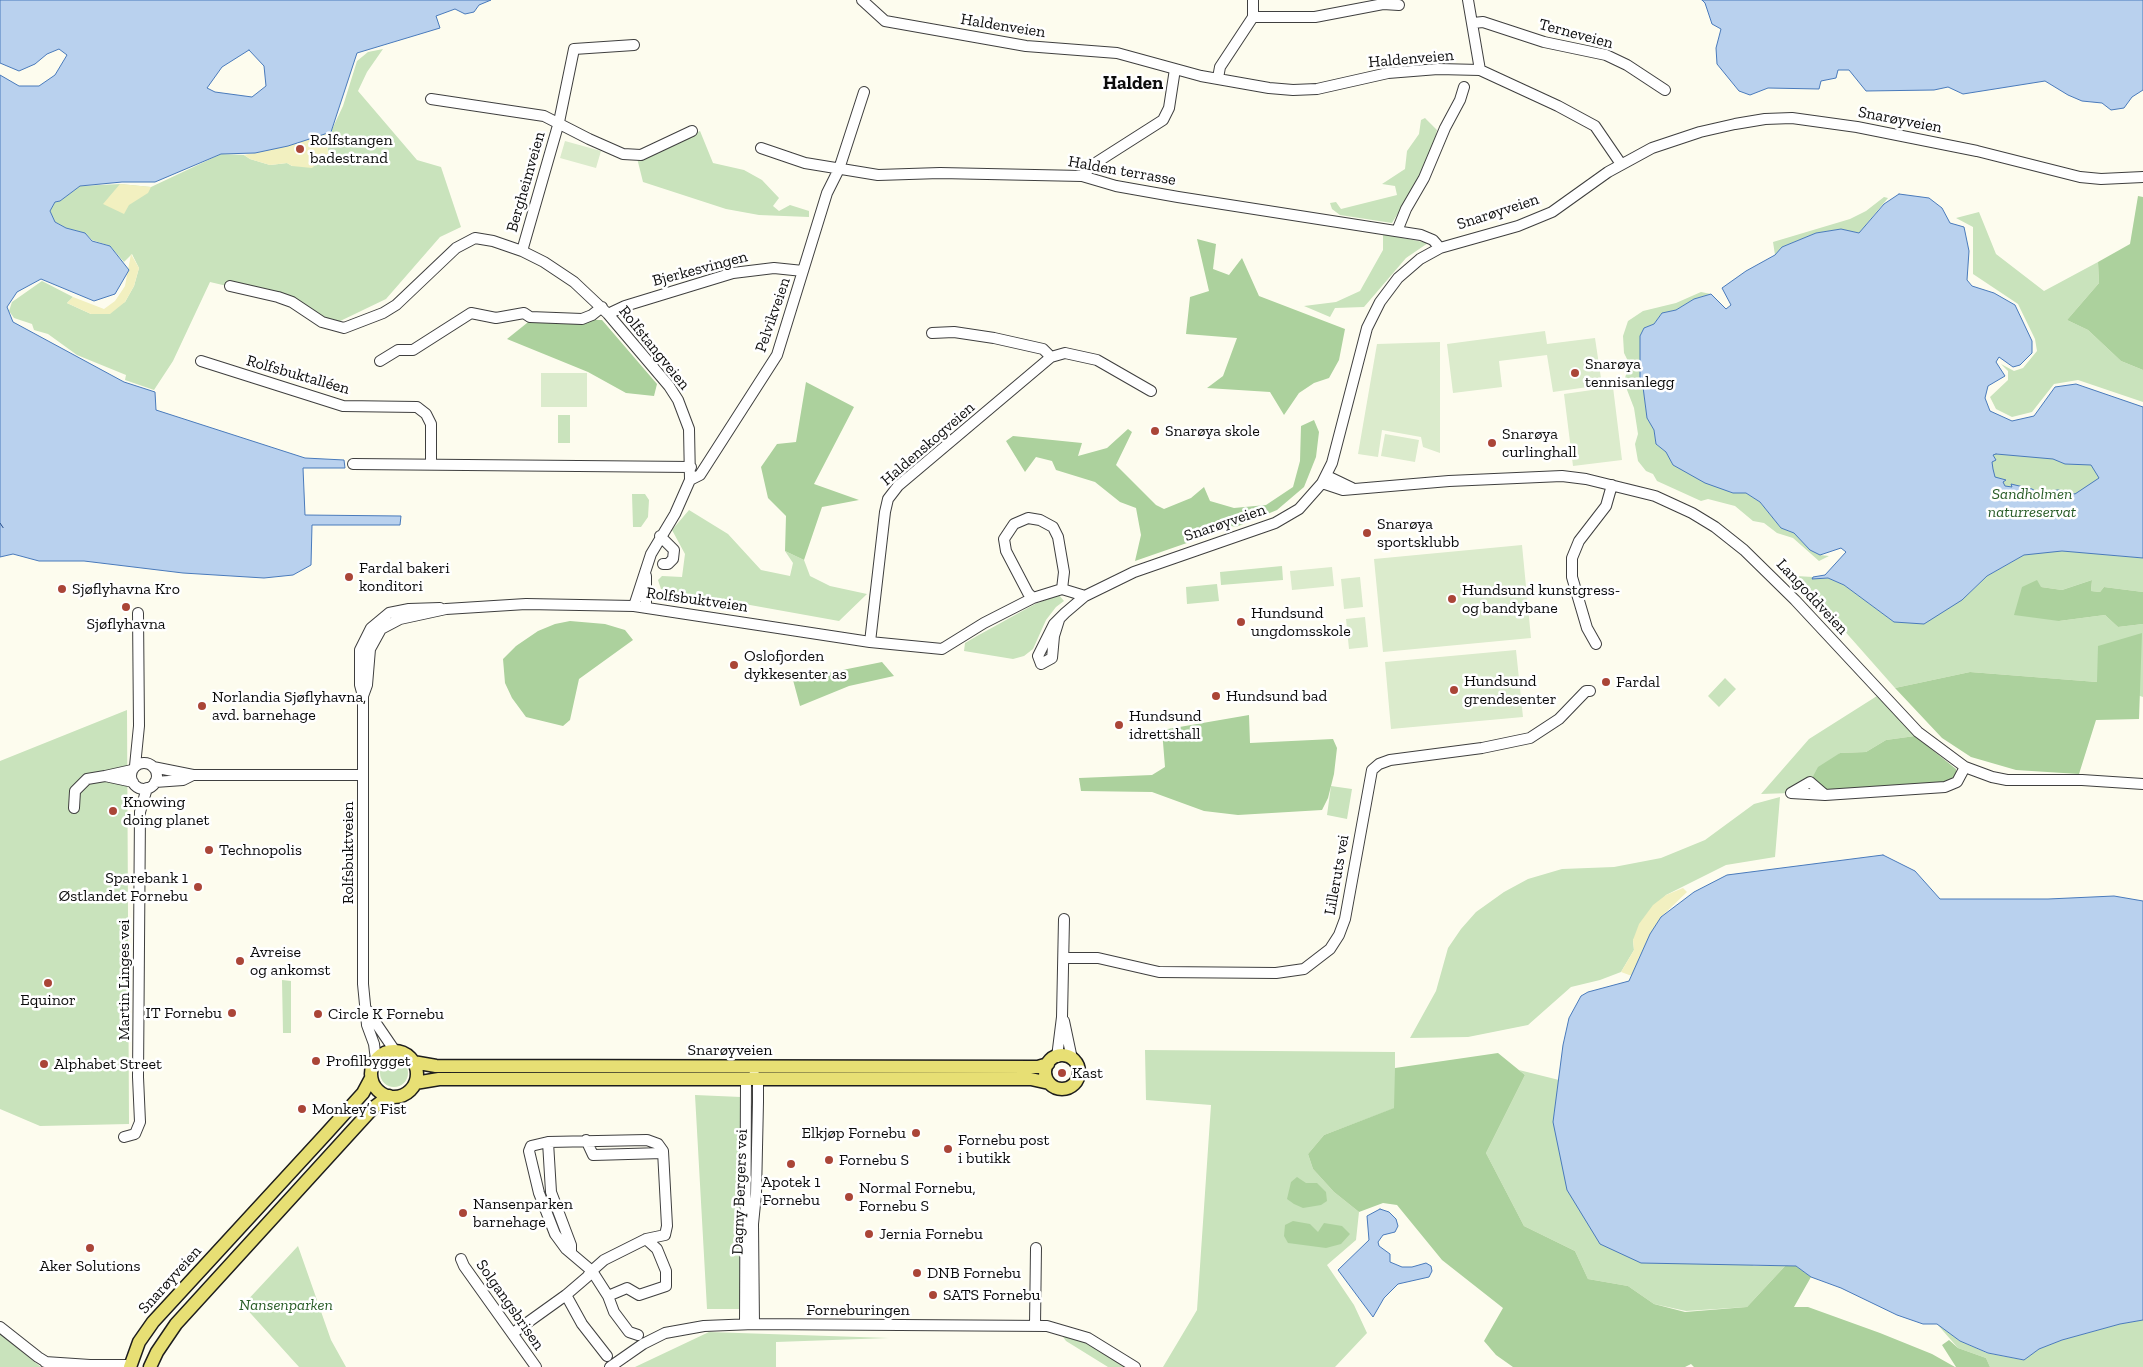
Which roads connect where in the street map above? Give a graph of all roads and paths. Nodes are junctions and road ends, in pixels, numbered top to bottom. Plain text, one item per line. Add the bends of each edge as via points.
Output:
1 (862, 0) edge
2 (1253, 0) edge
3 (1468, 0) edge
4 (1399, 5) dead end
5 (1253, 16) junction
6 (1473, 23) junction
7 (634, 45) dead end
8 (1175, 69) junction
9 (1480, 70) junction
10 (1218, 78) junction
11 (1464, 88) dead end
12 (1665, 90) dead end
13 (864, 92) dead end
14 (432, 99) dead end
15 (559, 122) junction
16 (692, 131) dead end
17 (761, 148) dead end
18 (1620, 164) junction
19 (839, 169) junction
20 (1082, 176) junction
21 (2143, 177) edge
22 (1397, 231) junction
23 (1440, 248) junction
24 (522, 251) junction
25 (803, 271) junction
26 (230, 286) dead end
27 (605, 311) junction
28 (932, 333) dead end
29 (1051, 357) junction
30 (201, 361) dead end
31 (380, 361) dead end
32 (1150, 391) dead end
33 (353, 464) dead end
34 (431, 464) junction
35 (691, 467) junction
36 (690, 480) junction
37 (1324, 480) junction
38 (1612, 485) junction
39 (660, 536) junction
40 (663, 564) dead end
41 (646, 576) junction
42 (1062, 589) junction
43 (1085, 596) junction
44 (1033, 598) junction
45 (634, 606) junction
46 (646, 608) junction
47 (138, 613) dead end
48 (1053, 629) junction
49 (870, 642) junction
50 (1596, 644) dead end
51 (1590, 691) dead end
52 (138, 747) junction
53 (150, 765) junction
54 (1964, 767) junction
55 (134, 768) junction
56 (193, 775) junction
57 (363, 775) junction
58 (105, 776) junction
59 (2143, 784) edge
60 (143, 785) junction
61 (1825, 795) dead end
62 (74, 808) dead end
63 (1064, 919) dead end
64 (1064, 958) junction
65 (366, 1009) junction
66 (1062, 1017) junction
67 (395, 1051) junction
68 (1072, 1059) junction
69 (376, 1060) junction
70 (1052, 1060) junction
71 (413, 1062) junction
72 (749, 1075) junction
73 (372, 1078) junction
74 (415, 1083) junction
75 (1049, 1083) junction
76 (389, 1096) junction
77 (124, 1137) dead end
78 (586, 1140) junction
79 (548, 1142) junction
80 (663, 1153) junction
81 (646, 1239) junction
82 (1036, 1248) dead end
83 (571, 1253) junction
84 (461, 1259) dead end
85 (592, 1271) junction
86 (566, 1295) junction
87 (608, 1296) junction
88 (749, 1324) junction
89 (1035, 1325) junction
90 (0, 1327) edge
91 (512, 1333) junction
92 (638, 1335) dead end
93 (607, 1356) dead end
94 (45, 1362) junction
95 (131, 1366) edge
96 (56, 1367) edge
97 (150, 1367) edge
98 (536, 1367) edge
99 (610, 1367) edge
100 (1136, 1367) edge

1 - 8 street, Haldenveien via 885,20 1026,46 1117,53
2 - 5 street
3 - 6 street
4 - 5 street via 1383,4 1315,17
5 - 10 street via 1220,67
6 - 9 street
6 - 12 street, Terneveien via 1483,22 1544,42 1606,55
7 - 15 street, Bergheimveien via 574,49
8 - 10 street, Haldenveien
8 - 20 street via 1169,108 1163,120 1094,164
9 - 10 street, Haldenveien via 1388,73 1334,86 1293,90
9 - 18 street, Haldenveien via 1595,126
11 - 22 street
13 - 19 street, Pelvikveien
14 - 15 street, Bergheimveien via 544,116
15 - 16 street, Bergheimveien via 612,150 635,155
15 - 24 street, Bergheimveien
17 - 19 street via 805,163
18 - 21 street, Snarøyveien via 1652,148 1700,132 1751,121 1792,118 1977,151 2080,177
18 - 23 street, Snarøyveien via 1562,206 1538,219
19 - 20 street, Halden terrasse via 897,176 940,173
19 - 25 street, Pelvikveien via 827,193
20 - 22 street, Halden terrasse via 1116,186
22 - 23 street, Halden terrasse via 1429,238
23 - 37 street, Snarøyveien via 1420,259 1398,278 1374,313 1360,350 1336,449
24 - 26 street, Rolfstangveien via 475,238 456,248 396,305 344,328 322,322 292,302
24 - 27 street, Rolfstangveien via 574,282
25 - 27 street, Bjerkesvingen via 774,268 733,273
25 - 36 street, Pelvikveien via 785,333 767,374 700,475
27 - 31 street, Rolfstangveien via 582,319 530,317 524,313 496,318 471,313 413,350 398,350
27 - 35 street, Rolfstangveien via 642,352 678,400 689,429
28 - 29 street via 954,332 994,338 1043,349
29 - 32 street via 1065,353 1097,360
29 - 49 street, Haldenskogveien via 898,486 888,499
30 - 34 street, Rolfsbuktalléen via 343,406 417,407 426,414 430,424
33 - 34 street
34 - 35 street
35 - 36 street, Rolfstangveien
36 - 39 street, Rolfstangveien via 675,514
37 - 38 street, Langoddveien via 1337,490 1536,476 1562,476
37 - 43 street, Snarøyveien via 1300,509 1275,523 1134,572
38 - 50 street via 1606,506 1579,541 1572,558 1572,577 1587,628
38 - 54 street, Langoddveien via 1655,496 1681,507 1722,532 1760,563 1918,732
39 - 40 street via 674,550 673,559
39 - 41 street, Rolfstangveien via 651,554
41 - 45 street, Rolfstangveien
41 - 46 street, Rolfstangveien
42 - 43 street
42 - 44 street
42 - 44 street via 1064,572 1058,537 1053,527 1028,518 1014,524 1004,539 1016,573
43 - 48 street, Snarøyveien
44 - 49 street, Rolfsbuktveien via 984,623 942,650
45 - 46 street, Rolfsbuktveien
45 - 57 street, Rolfsbuktveien via 526,604 433,607 399,610 384,616 374,624 360,650 360,685 364,696
46 - 49 street, Rolfsbuktveien
47 - 52 street
48 - 48 street, Snarøyveien via 1038,656 1042,664 1052,658
51 - 64 street, Lilleruts vei via 1586,691 1560,719 1530,738 1378,764 1368,782 1342,927 1330,949 1304,969 1276,973 1159,972 1098,958
52 - 53 street
52 - 55 street via 134,753
53 - 55 street
53 - 56 street
53 - 60 street via 156,774
54 - 59 street, Langoddveien via 2007,780
54 - 61 street via 1957,782 1945,787
55 - 58 street
55 - 60 street
56 - 57 street
56 - 60 street via 183,780
57 - 65 street, Rolfsbuktveien via 363,976
58 - 60 street
58 - 62 street via 92,777 80,784 74,795
60 - 77 street, Martin Linges vei via 140,812 140,1122 135,1134
63 - 64 street
64 - 66 street
65 - 67 street, Rolfsbuktveien
65 - 69 street, Rolfsbuktveien
66 - 68 street
66 - 70 street
67 - 69 main road
67 - 71 main road
68 - 70 main road via 1063,1056
68 - 75 main road via 1079,1072 1073,1085 1062,1089
69 - 73 main road
70 - 72 main road, Snarøyveien via 1038,1067
70 - 75 main road via 1046,1076
71 - 72 main road, Snarøyveien via 436,1066
71 - 74 main road via 417,1072
72 - 74 main road, Snarøyveien via 439,1078
72 - 75 main road, Snarøyveien via 1031,1079
72 - 88 street, Dagny Bergers vei
73 - 76 main road via 380,1092
73 - 95 main road, Snarøyveien via 353,1104 153,1322 139,1342
74 - 76 main road via 402,1095
76 - 97 main road via 373,1108 176,1324
78 - 79 street
78 - 80 street via 647,1140 658,1144
78 - 80 street via 593,1155
79 - 83 street via 551,1192
79 - 83 street via 532,1146 530,1159 555,1234
80 - 81 street via 667,1232 665,1236
81 - 85 street via 610,1256
81 - 87 street via 657,1248 666,1271 666,1286 639,1295 627,1288
82 - 89 street
83 - 85 street
84 - 91 street, Solgangsbrisen
85 - 86 street
85 - 87 street
86 - 91 street
86 - 93 street via 582,1324
87 - 92 street via 614,1312 629,1332
88 - 89 street, Forneburingen
88 - 99 street, Forneburingen via 704,1326 665,1333
89 - 100 street, Forneburingen via 1088,1338
90 - 94 street
91 - 98 street, Solgangsbrisen
94 - 95 street
94 - 96 street

